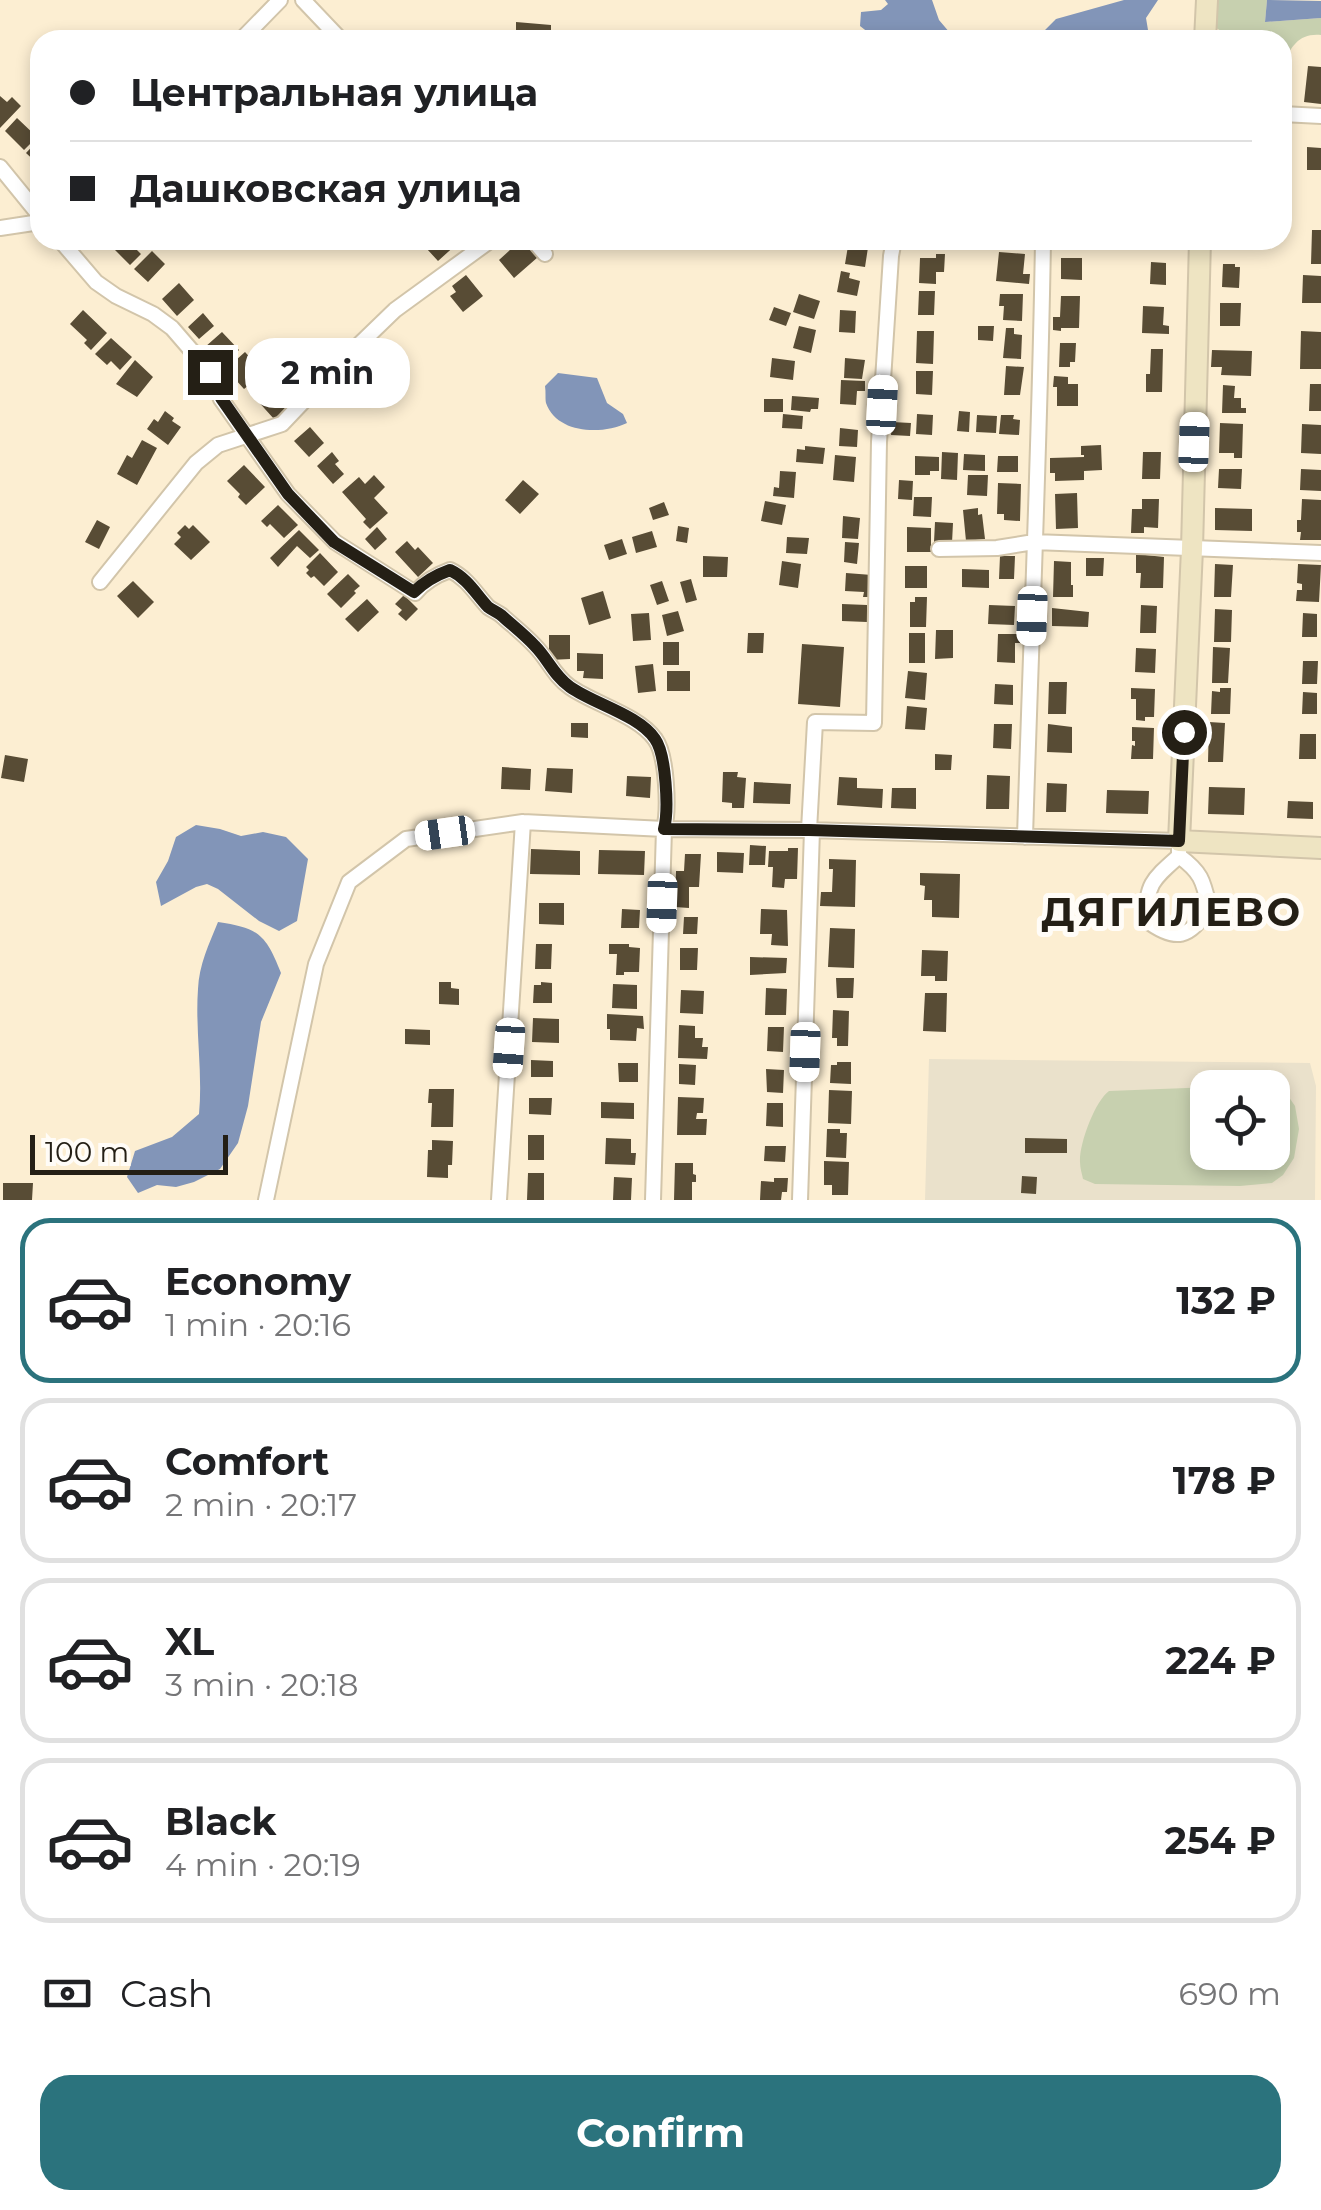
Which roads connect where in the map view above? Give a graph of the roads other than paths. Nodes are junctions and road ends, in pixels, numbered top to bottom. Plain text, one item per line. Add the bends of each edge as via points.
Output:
1 (280, 0) edge
2 (302, 0) edge
3 (1207, 0) edge
4 (250, 30) edge
5 (331, 30) edge
6 (1206, 30) edge
7 (1292, 115) edge
8 (1321, 116) edge
9 (0, 166) edge
10 (30, 206) edge
11 (30, 221) edge
12 (0, 228) edge
13 (69, 250) edge
14 (477, 250) edge
15 (542, 250) edge
16 (892, 250) edge
17 (1044, 250) edge
18 (1200, 250) edge
19 (545, 254) dead end
20 (248, 436) junction
21 (1034, 542) junction
22 (938, 549) dead end
23 (1192, 549) junction
24 (1321, 553) edge
25 (100, 582) dead end
26 (523, 822) junction
27 (664, 829) junction
28 (811, 830) junction
29 (1025, 838) junction
30 (1179, 848) junction
31 (1321, 848) edge
32 (266, 1200) edge
33 (499, 1200) edge
34 (654, 1200) edge
35 (800, 1200) edge

1 - 4 street
2 - 5 street
3 - 6 street
7 - 8 street
9 - 10 street
11 - 12 street
13 - 20 street via 96,282 172,328 210,372
14 - 20 street via 395,310 282,424
15 - 19 street
16 - 28 street via 874,724 814,722
17 - 21 street
18 - 23 street
20 - 25 street via 218,445 196,463
20 - 27 street via 288,494 334,542 414,592 440,574 457,574 538,648 568,686 654,736 664,762
21 - 22 street
21 - 23 street
21 - 29 street
23 - 24 street
23 - 30 street
26 - 27 street
26 - 32 street via 406,839 349,882 316,964
26 - 33 street
27 - 28 street
27 - 34 street
28 - 29 street
28 - 35 street
29 - 30 street
30 - 30 street via 1146,901 1146,920 1177,935 1200,922 1209,906 1196,868
30 - 31 street

